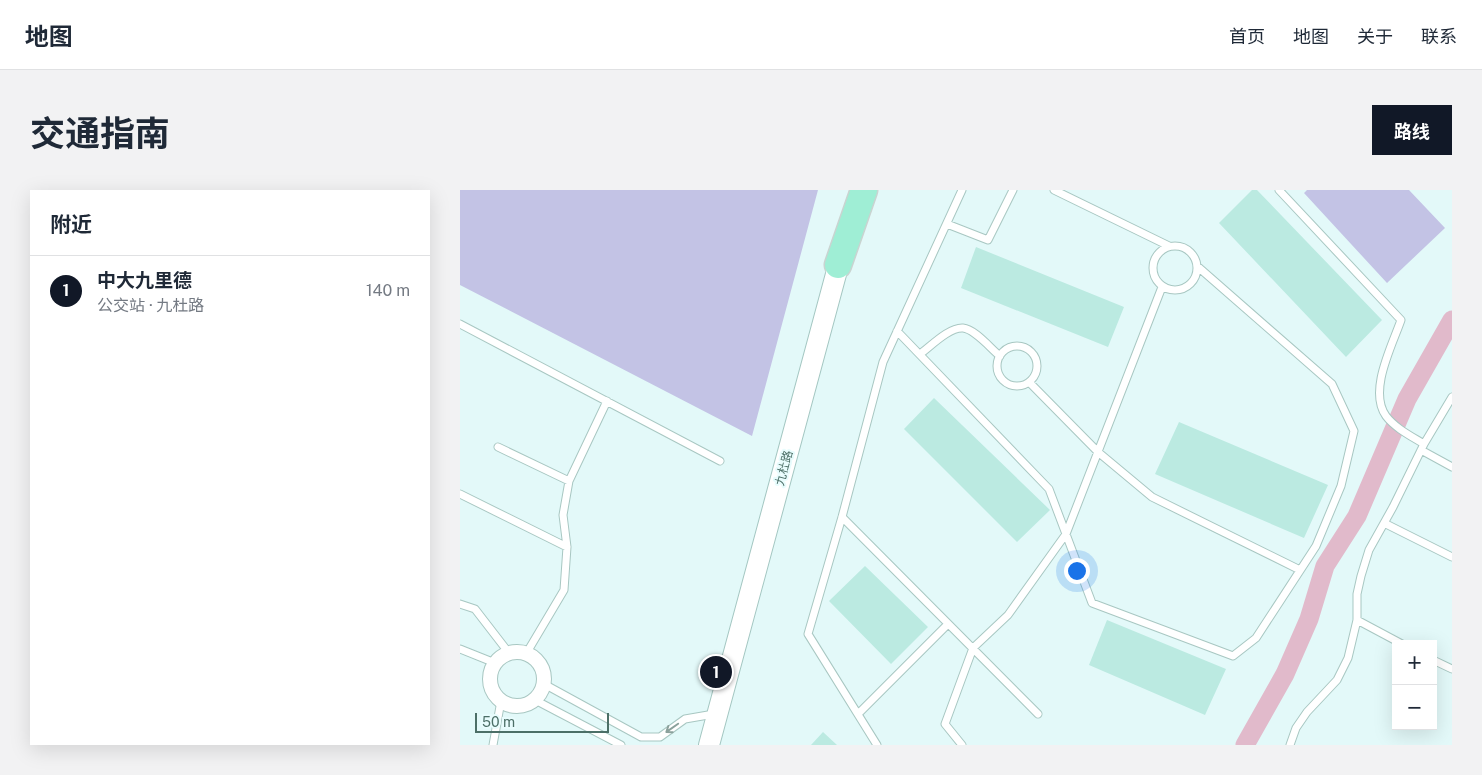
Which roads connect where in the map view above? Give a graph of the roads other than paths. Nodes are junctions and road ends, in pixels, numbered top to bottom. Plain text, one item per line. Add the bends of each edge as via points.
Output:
1 (857, 190) edge
2 (864, 190) edge
3 (962, 190) edge
4 (1013, 190) edge
5 (1054, 190) edge
6 (1279, 190) edge
7 (947, 224) junction
8 (1169, 246) junction
9 (838, 265) junction
10 (1197, 266) junction
11 (1162, 287) junction
12 (460, 324) edge
13 (897, 331) junction
14 (920, 354) junction
15 (1000, 356) junction
16 (1028, 382) junction
17 (1452, 397) edge
18 (607, 401) junction
19 (498, 446) dead end
20 (1422, 447) junction
21 (1098, 452) junction
22 (720, 461) dead end
23 (1452, 467) edge
24 (569, 480) junction
25 (460, 494) edge
26 (842, 517) junction
27 (1384, 523) junction
28 (1066, 534) junction
29 (567, 547) junction
30 (1452, 557) edge
31 (1300, 570) junction
32 (460, 604) edge
33 (1357, 620) junction
34 (948, 624) junction
35 (1394, 640) edge
36 (973, 648) junction
37 (460, 649) edge
38 (509, 653) junction
39 (526, 654) junction
40 (1437, 662) edge
41 (495, 663) junction
42 (1452, 669) edge
43 (544, 684) junction
44 (535, 700) junction
45 (501, 701) junction
46 (717, 714) junction
47 (858, 714) junction
48 (1038, 714) dead end
49 (493, 745) edge
50 (621, 745) edge
51 (709, 745) edge
52 (877, 745) edge
53 (962, 745) edge
54 (1290, 745) edge

1 - 9 street, 九杜路
2 - 9 highway
3 - 7 lane
4 - 7 lane via 988,240
5 - 8 lane
6 - 20 lane via 1401,320 1379,382 1379,401 1386,416
7 - 13 lane
8 - 10 lane via 1191,252
8 - 11 lane via 1153,261 1154,275
9 - 46 street, 九杜路
10 - 11 lane via 1190,286 1176,291
10 - 31 lane via 1332,384 1354,431 1341,486 1316,546
11 - 21 lane
12 - 18 lane
13 - 14 lane
13 - 26 lane via 883,362
14 - 15 lane via 949,332 963,328
14 - 28 lane via 1049,489
15 - 16 lane via 998,369 1004,380 1016,386
15 - 16 lane via 1016,346 1028,349 1037,366
16 - 21 lane
17 - 20 lane
18 - 22 lane
18 - 24 lane
19 - 24 lane
20 - 23 lane
20 - 27 lane
21 - 28 lane
21 - 31 lane via 1152,496
24 - 29 lane via 563,514
25 - 29 lane
26 - 34 lane
26 - 47 lane via 808,634
27 - 30 lane
27 - 33 lane via 1369,550 1361,576
28 - 31 lane via 1092,603 1234,656 1256,638
28 - 36 lane via 1008,615
29 - 39 lane via 564,590
32 - 38 lane via 475,609
33 - 35 lane
33 - 54 lane via 1348,658 1337,680 1307,712
34 - 36 lane
34 - 47 lane
36 - 48 lane
36 - 53 lane via 944,724
37 - 41 lane
38 - 39 street
38 - 41 street
39 - 43 street via 540,666
40 - 42 lane
41 - 45 street via 491,670 491,688
43 - 44 street
46 -> 43 lane via 685,719 660,737 641,737
44 - 45 street via 517,706
44 - 50 lane
45 - 49 lane
46 - 51 street, 九杜路
47 - 52 lane

